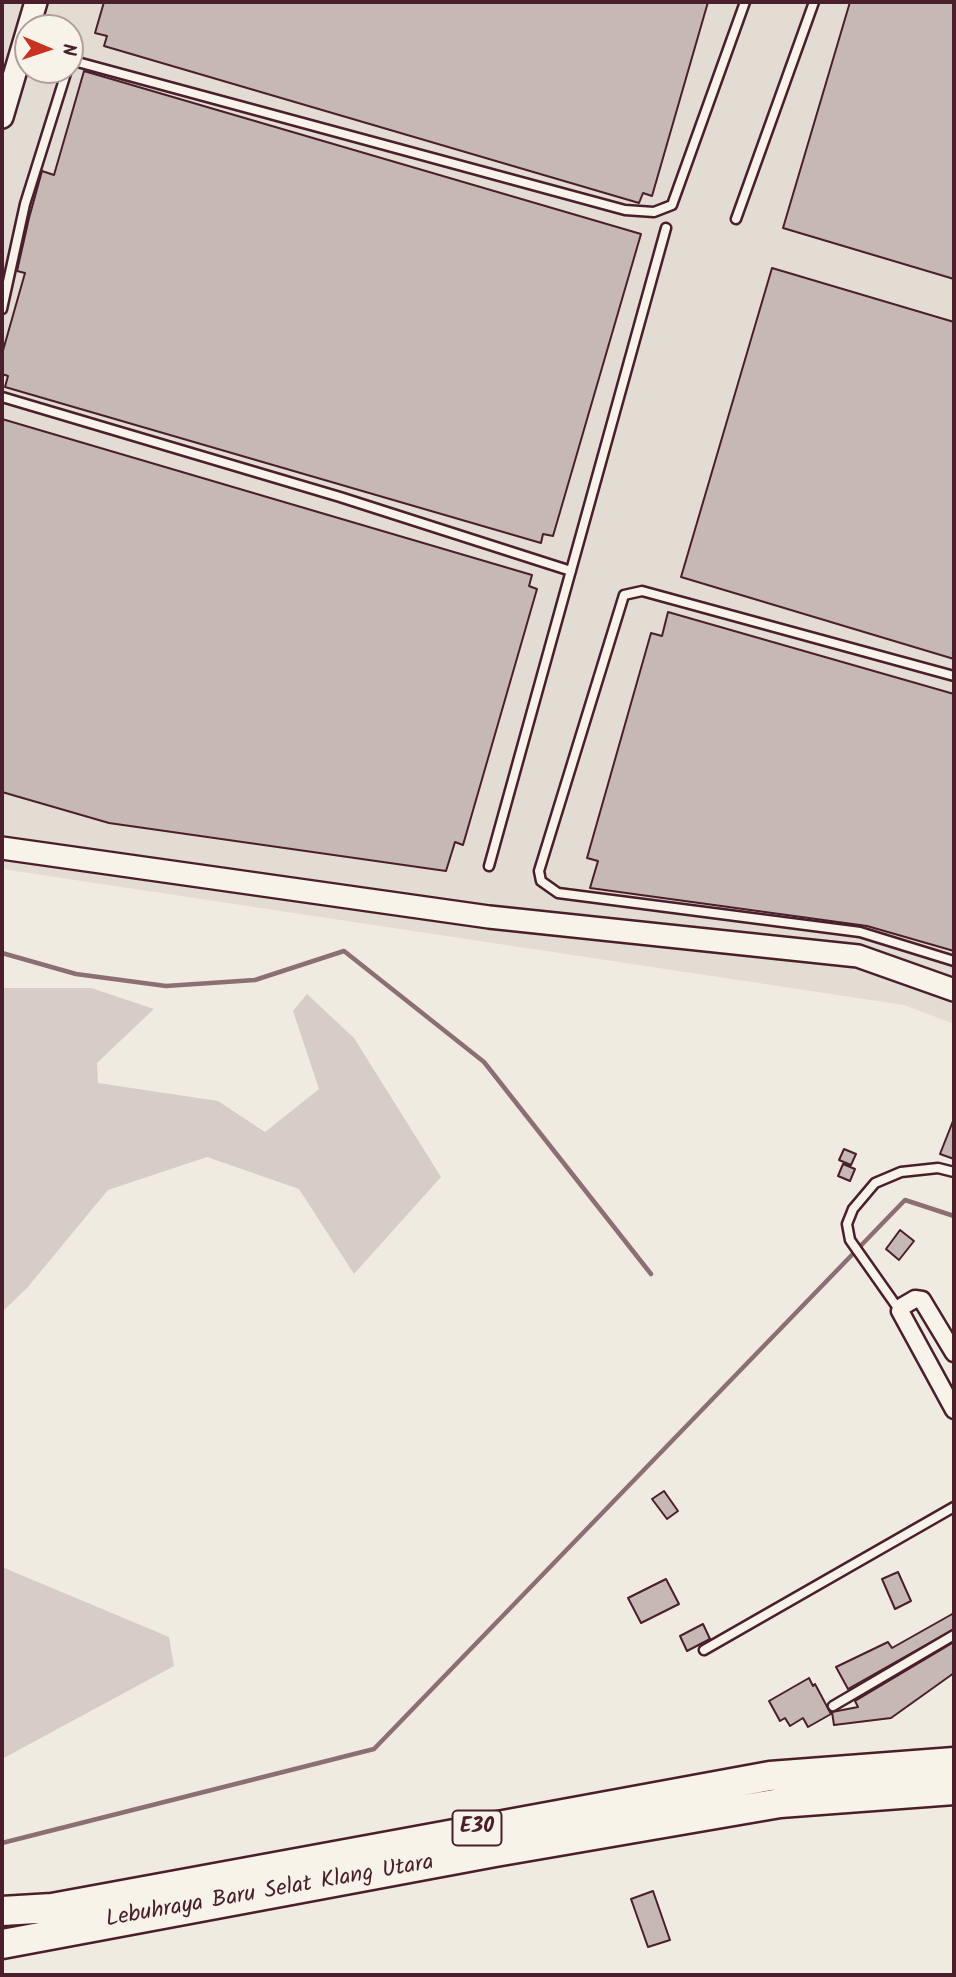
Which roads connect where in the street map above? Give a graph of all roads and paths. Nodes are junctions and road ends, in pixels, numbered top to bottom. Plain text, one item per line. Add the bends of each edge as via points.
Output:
1 (745, 2) edge
2 (814, 2) edge
3 (84, 64) edge
4 (14, 81) edge
5 (63, 84) edge
6 (2, 117) edge
7 (736, 219) dead end
8 (666, 228) dead end
9 (2, 309) edge
10 (2, 397) edge
11 (570, 571) junction
12 (954, 676) edge
13 (2, 848) edge
14 (489, 866) dead end
15 (954, 961) edge
16 (954, 990) edge
17 (954, 1172) edge
18 (900, 1311) junction
19 (954, 1353) edge
20 (954, 1410) edge
21 (954, 1507) edge
22 (954, 1635) edge
23 (704, 1650) dead end
24 (833, 1706) dead end
25 (954, 1762) edge
26 (954, 1790) edge
27 (2, 1911) edge
28 (2, 1944) edge

1 - 3 lane via 672,205 654,212 625,210
2 - 7 lane
4 - 6 street
5 - 9 lane via 25,204
8 - 11 lane
10 - 11 lane
11 - 14 lane
12 - 15 lane via 632,592 618,607 539,871 541,881 558,893 860,932
13 - 16 street via 489,917 858,956
17 - 18 lane via 939,1168 901,1172 874,1183 847,1224 850,1240
18 - 19 street via 915,1299 922,1300
18 - 20 street
21 - 23 lane
22 - 24 lane
25 - 27 highway, Lebuhraya Baru Selat Klang Utara / E30 via 771,1776 52,1908
26 - 28 highway, Lebuhraya Baru Selat Klang Utara / E30 via 780,1803

